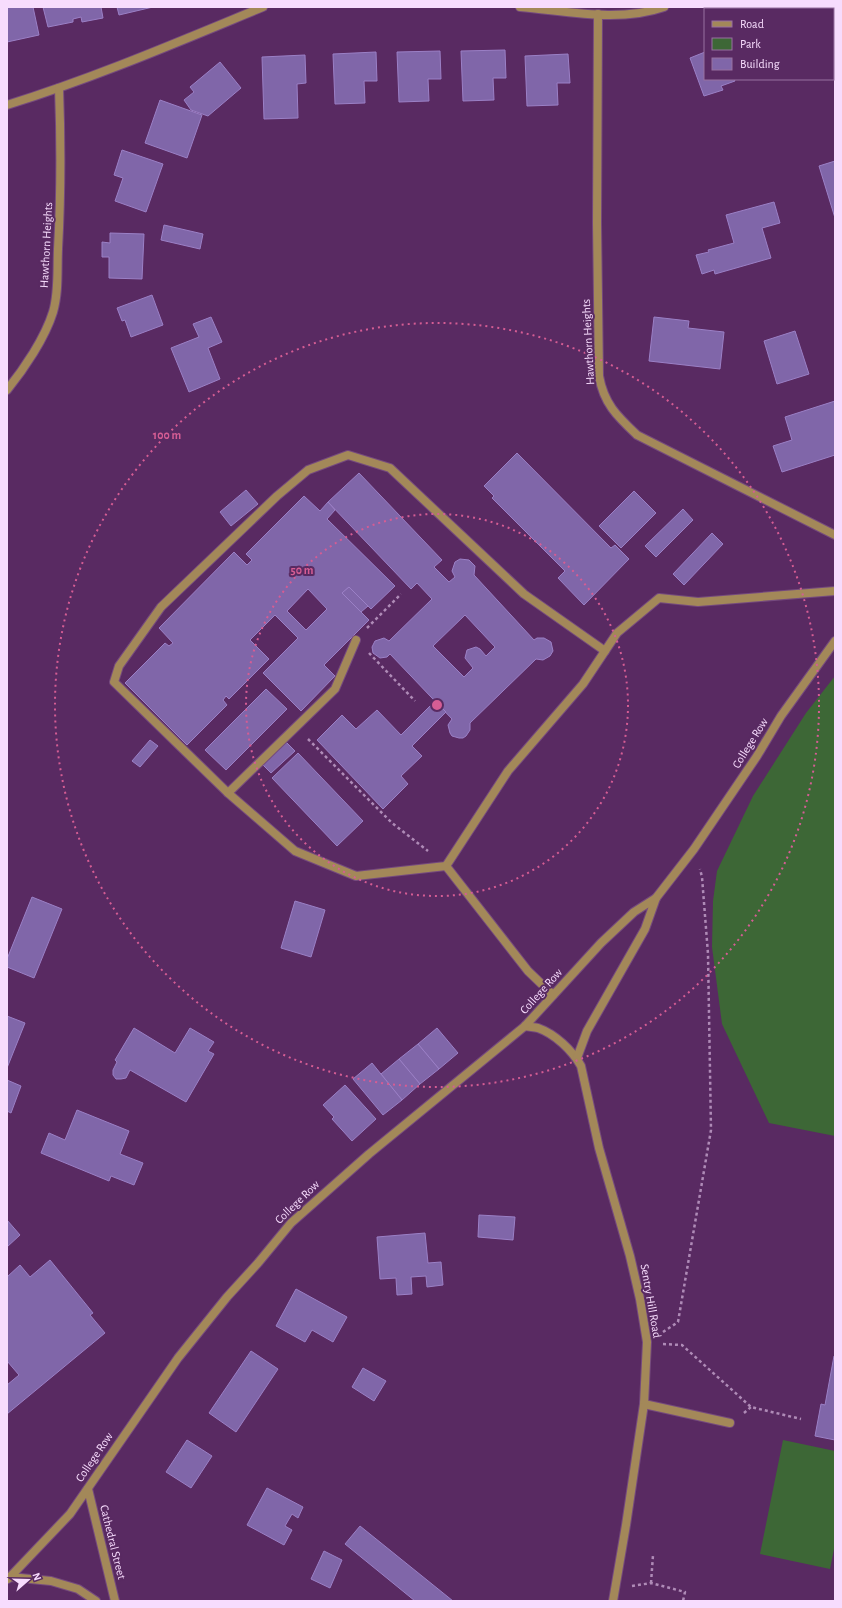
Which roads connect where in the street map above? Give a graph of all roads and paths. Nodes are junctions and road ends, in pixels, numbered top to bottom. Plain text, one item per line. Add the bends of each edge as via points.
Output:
1 (262, 7) edge
2 (520, 7) edge
3 (664, 7) edge
4 (639, 10) edge
5 (598, 14) junction
6 (59, 88) junction
7 (7, 105) edge
8 (7, 390) edge
9 (835, 535) edge
10 (835, 591) edge
11 (400, 594) dead end
12 (356, 640) junction
13 (835, 641) edge
14 (605, 651) junction
15 (415, 700) dead end
16 (296, 727) junction
17 (228, 793) junction
18 (694, 849) junction
19 (446, 866) junction
20 (656, 898) junction
21 (553, 995) junction
22 (525, 1026) junction
23 (577, 1058) junction
24 (647, 1342) junction
25 (644, 1404) junction
26 (800, 1419) dead end
27 (730, 1423) dead end
28 (88, 1489) junction
29 (653, 1555) dead end
30 (9, 1578) edge
31 (651, 1583) junction
32 (630, 1586) dead end
33 (96, 1601) edge
34 (115, 1601) edge
35 (613, 1601) edge
36 (682, 1601) edge

1 - 6 street
2 - 5 street
3 - 4 street
4 - 5 street via 616,15
5 - 9 street, Hawthorn Heights via 599,376 604,396 620,419 637,435
6 - 7 street
6 - 8 street, Hawthorn Heights via 60,219 53,311 42,337
10 - 14 street via 698,602 659,598 617,633
11 - 12 path
12 - 15 path
12 - 16 street via 335,689
13 - 18 street, College Row
14 - 17 street via 524,594 390,468 348,455 308,470 277,496 161,607 119,666 114,682
14 - 19 street via 583,684 508,771
16 - 17 street
16 - 19 path via 392,823
17 - 19 street via 295,850 356,876
18 - 20 street, College Row
18 - 24 path via 702,877 708,954 711,1130 678,1322
19 - 21 street via 528,971
20 - 21 street, College Row via 634,912 601,943
20 - 23 street, College Row via 645,929 586,1032
21 - 22 street, College Row
22 - 23 street via 538,1028 558,1039
22 - 28 street, College Row via 369,1154 291,1223 178,1358
23 - 24 street, Sentry Hill Road via 584,1077 599,1148 630,1256
24 - 25 street, Sentry Hill Road
24 - 26 path via 682,1345 751,1407
25 - 27 street
25 - 35 street, Sentry Hill Road
28 - 30 street, College Row via 70,1514
28 - 34 street, Cathedral Street
29 - 31 path
30 - 33 street via 52,1581 78,1589
31 - 32 path
31 - 36 path via 685,1592

